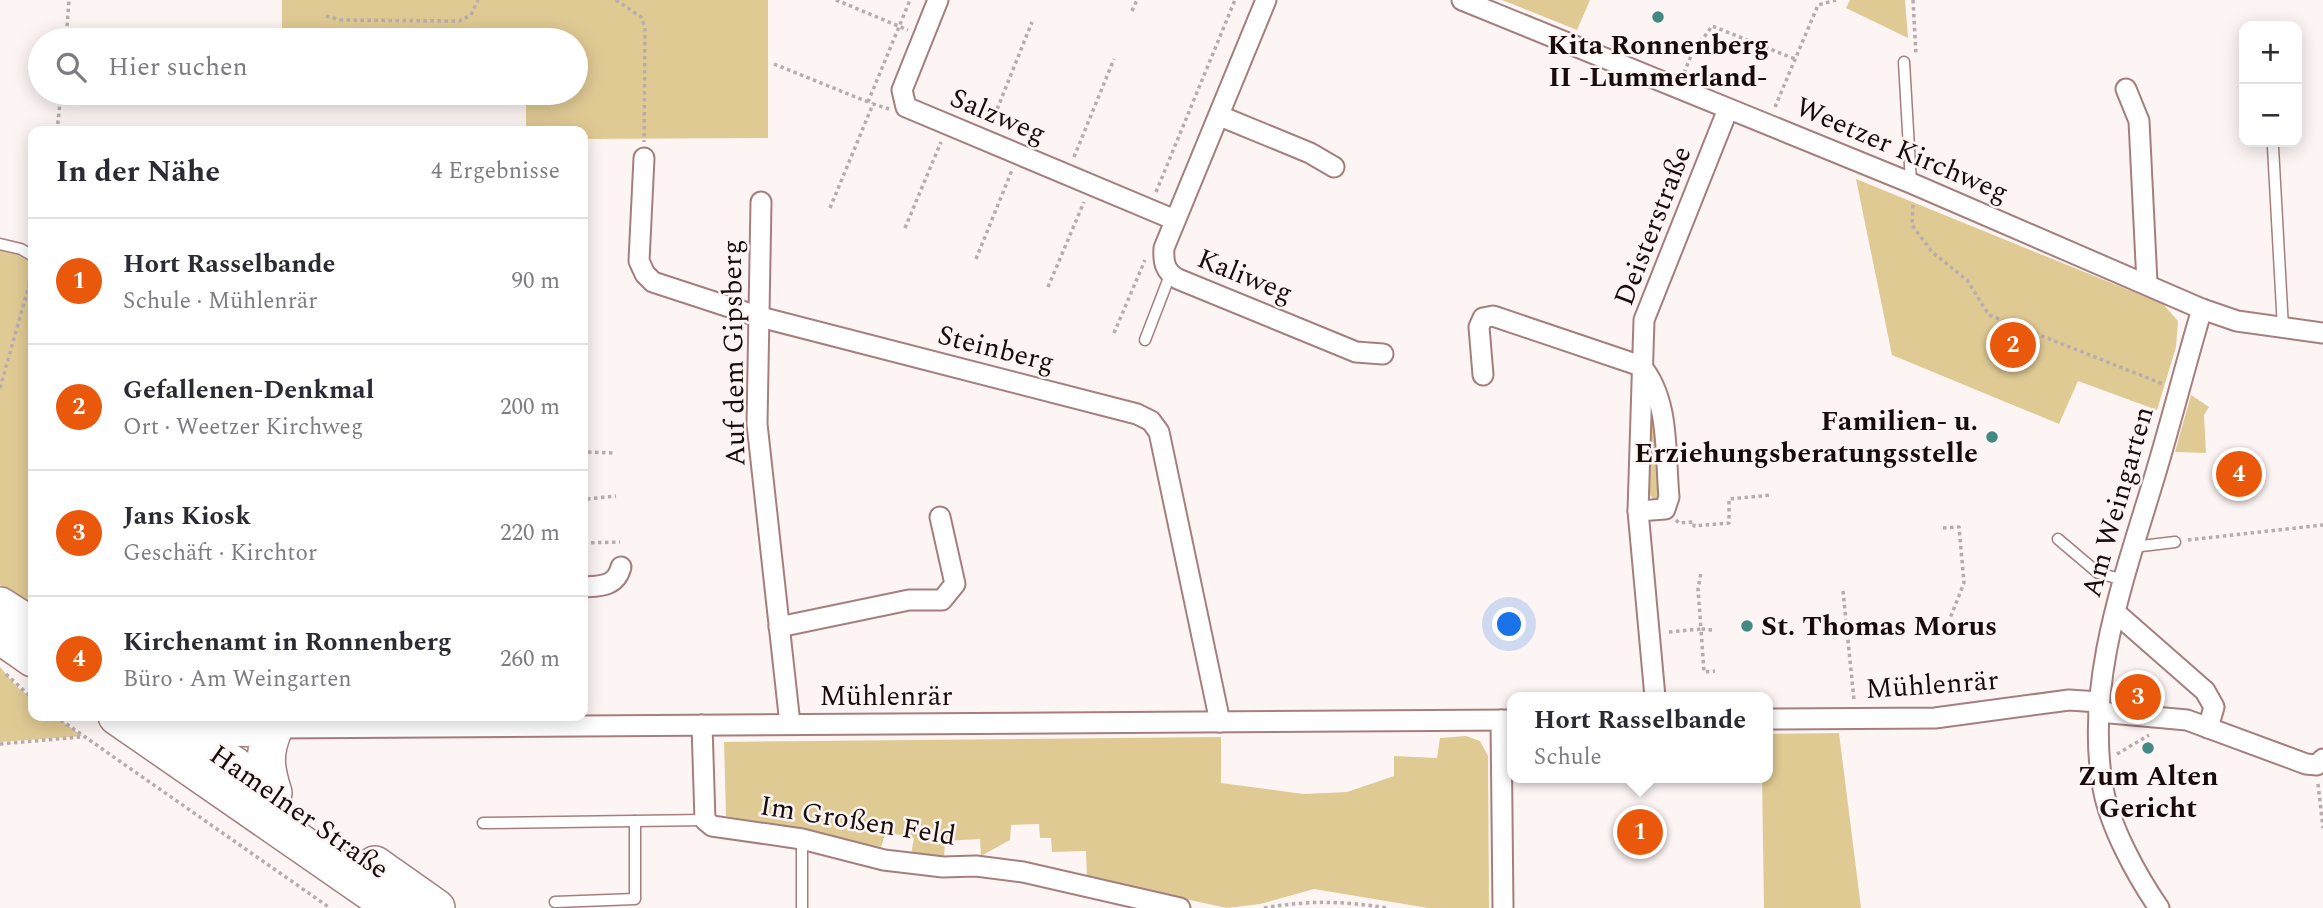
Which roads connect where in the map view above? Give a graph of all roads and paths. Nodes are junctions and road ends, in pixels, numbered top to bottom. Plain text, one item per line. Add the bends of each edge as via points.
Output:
1 (69, 0) edge
2 (478, 0) edge
3 (616, 0) edge
4 (836, 0) edge
5 (910, 0) edge
6 (938, 0) edge
7 (1137, 0) edge
8 (1235, 0) edge
9 (1266, 0) edge
10 (1462, 0) edge
11 (1836, 0) edge
12 (1132, 11) dead end
13 (326, 16) dead end
14 (1032, 22) dead end
15 (899, 26) junction
16 (67, 28) edge
17 (923, 36) junction
18 (1114, 59) dead end
19 (1796, 59) junction
20 (1904, 62) dead end
21 (774, 64) dead end
22 (1683, 74) dead end
23 (2126, 89) dead end
24 (902, 100) junction
25 (870, 104) junction
26 (60, 105) edge
27 (1728, 109) junction
28 (1220, 116) junction
29 (948, 125) junction
30 (1769, 125) junction
31 (58, 126) edge
32 (644, 134) dead end
33 (985, 141) junction
34 (2273, 147) dead end
35 (1018, 155) junction
36 (644, 158) dead end
37 (1334, 167) dead end
38 (1067, 175) junction
39 (1091, 184) junction
40 (1915, 186) junction
41 (761, 202) dead end
42 (830, 208) dead end
43 (1149, 209) junction
44 (1175, 220) junction
45 (905, 228) dead end
46 (0, 244) edge
47 (1164, 248) junction
48 (28, 253) edge
49 (976, 259) dead end
50 (1170, 275) junction
51 (2147, 283) junction
52 (1048, 287) dead end
53 (28, 289) edge
54 (2202, 309) junction
55 (760, 317) junction
56 (2283, 328) junction
57 (1114, 333) dead end
58 (2323, 333) edge
59 (1145, 340) dead end
60 (1383, 354) dead end
61 (1641, 366) junction
62 (1483, 375) dead end
63 (0, 388) edge
64 (2178, 390) junction
65 (588, 452) dead end
66 (613, 453) dead end
67 (1772, 495) dead end
68 (616, 496) dead end
69 (588, 499) edge
70 (1665, 509) junction
71 (1638, 511) junction
72 (940, 517) dead end
73 (2323, 525) edge
74 (1943, 528) dead end
75 (2058, 540) dead end
76 (620, 542) dead end
77 (2175, 542) joint
78 (588, 543) edge
79 (2133, 547) junction
80 (621, 567) dead end
81 (1701, 572) dead end
82 (2125, 580) junction
83 (588, 586) edge
84 (1843, 591) dead end
85 (0, 606) edge
86 (2116, 613) junction
87 (1949, 621) dead end
88 (28, 624) edge
89 (779, 627) junction
90 (1702, 629) junction
91 (1712, 630) dead end
92 (1649, 633) junction
93 (0, 635) edge
94 (28, 655) edge
95 (0, 667) edge
96 (1715, 671) dead end
97 (1655, 692) edge
98 (28, 695) edge
99 (2099, 707) junction
100 (1773, 719) edge
101 (1855, 719) junction
102 (2175, 719) junction
103 (1506, 720) edge
104 (62, 721) edge
105 (124, 721) edge
106 (169, 721) edge
107 (270, 722) edge
108 (576, 722) edge
109 (1220, 722) junction
110 (790, 724) junction
111 (702, 725) junction
112 (2208, 728) junction
113 (82, 736) junction
114 (0, 744) edge
115 (2099, 757) junction
116 (2320, 762) edge
117 (273, 793) junction
118 (705, 820) junction
119 (635, 821) junction
120 (483, 823) dead end
121 (2323, 828) edge
122 (802, 839) junction
123 (555, 902) dead end
124 (330, 908) edge
125 (394, 908) edge
126 (436, 908) edge
127 (802, 908) edge
128 (1180, 908) edge
129 (1264, 908) edge
130 (1388, 908) edge
131 (1503, 908) edge
132 (2159, 908) edge

1 - 16 path
2 - 13 path via 471,16 459,21
3 - 32 path via 641,17 645,27
4 - 15 path
5 - 15 path
6 - 17 street
7 - 12 path
8 - 43 path
9 - 28 street, Kaliweg
10 - 27 street, Weetzer Kirchweg
11 - 19 path via 1818,5
14 - 33 path
15 - 17 path
15 - 25 path
17 - 24 street
18 - 38 path
19 - 22 path via 1712,26
19 - 30 path
20 - 40 lane
21 - 25 path
23 - 51 street via 2139,121
24 - 25 path via 887,110
24 - 29 street, Salzweg via 912,111
25 - 42 path
26 - 31 path
27 - 30 street, Weetzer Kirchweg
27 - 61 street, Deisterstraße via 1644,320
28 - 37 street
28 - 44 street, Kaliweg
29 - 33 street, Salzweg
29 - 45 path
30 - 40 street, Weetzer Kirchweg
33 - 35 street, Salzweg
34 - 56 lane
35 - 38 street, Salzweg
35 - 49 path
36 - 55 street, Steinberg via 639,261 645,274 653,282
38 - 39 street, Salzweg
39 - 43 street, Salzweg
39 - 52 path
40 - 51 street, Weetzer Kirchweg
40 - 64 path via 1912,225 1932,252 1967,280 1989,315
41 - 55 street, Auf dem Gipsberg
43 - 44 street, Salzweg
44 - 47 street, Kaliweg
46 - 48 lane
47 - 50 street, Kaliweg via 1163,262
47 - 57 path via 1146,256
50 - 59 lane
50 - 60 street, Kaliweg via 1356,352
51 - 54 street, Weetzer Kirchweg
53 - 63 path
54 - 56 street, Weetzer Kirchweg via 2236,321
54 - 64 street, Am Weingarten
55 - 89 street, Auf dem Gipsberg via 757,424
55 - 109 street, Steinberg via 1151,421 1159,432
56 - 58 street, Weetzer Kirchweg
61 - 62 street via 1493,316 1483,318 1479,327
61 - 70 street via 1654,381 1659,402 1669,497
61 - 71 street, Deisterstraße
64 - 79 street, Am Weingarten
65 - 66 path
67 - 70 path via 1730,499 1729,523 1679,523
68 - 69 path
70 - 71 street
71 - 92 street, Deisterstraße
72 - 89 street via 955,584 942,600 909,600
73 - 77 path
74 - 87 path via 1959,527 1964,583
75 - 82 lane via 2098,573
76 - 78 path
77 - 79 lane
79 - 82 street, Am Weingarten
80 - 83 street via 611,583
81 - 90 path
82 - 86 street, Am Weingarten
84 - 101 path
85 - 88 highway
86 - 99 street, Am Weingarten
86 - 112 street via 2205,691 2214,707
89 - 110 street, Auf dem Gipsberg
90 - 91 path
90 - 92 path
90 - 96 path via 1704,672
92 - 97 street, Deisterstraße
93 - 94 highway
95 - 98 path
99 - 101 street, Mühlenrär via 2069,700 1936,718
99 - 102 street, Mühlenrär
99 - 115 street, Am Weingarten
100 - 101 street, Mühlenrär
102 - 112 street, Mühlenrär
102 - 115 path via 2116,755
103 - 109 street, Mühlenrär
103 - 131 street
104 - 113 path
105 - 125 highway
106 - 107 highway
106 - 117 highway, Hamelner Straße
107 - 108 street, Mühlenrär
107 - 117 highway via 265,768
108 - 111 street, Mühlenrär
109 - 110 street, Mühlenrär
110 - 111 street, Mühlenrär
111 - 118 street
112 - 116 street, Mühlenrär via 2306,765
113 - 114 path
113 - 124 path
115 - 132 street, Am Weingarten via 2104,791 2122,839
116 - 121 path
117 - 126 highway, Hamelner Straße
118 - 119 lane
118 - 122 street, Im Großen Feld via 720,828
119 - 120 lane
119 - 123 lane via 635,899
122 - 127 lane
122 - 128 street, Im Großen Feld via 884,860 1023,872
129 - 130 path via 1325,900

